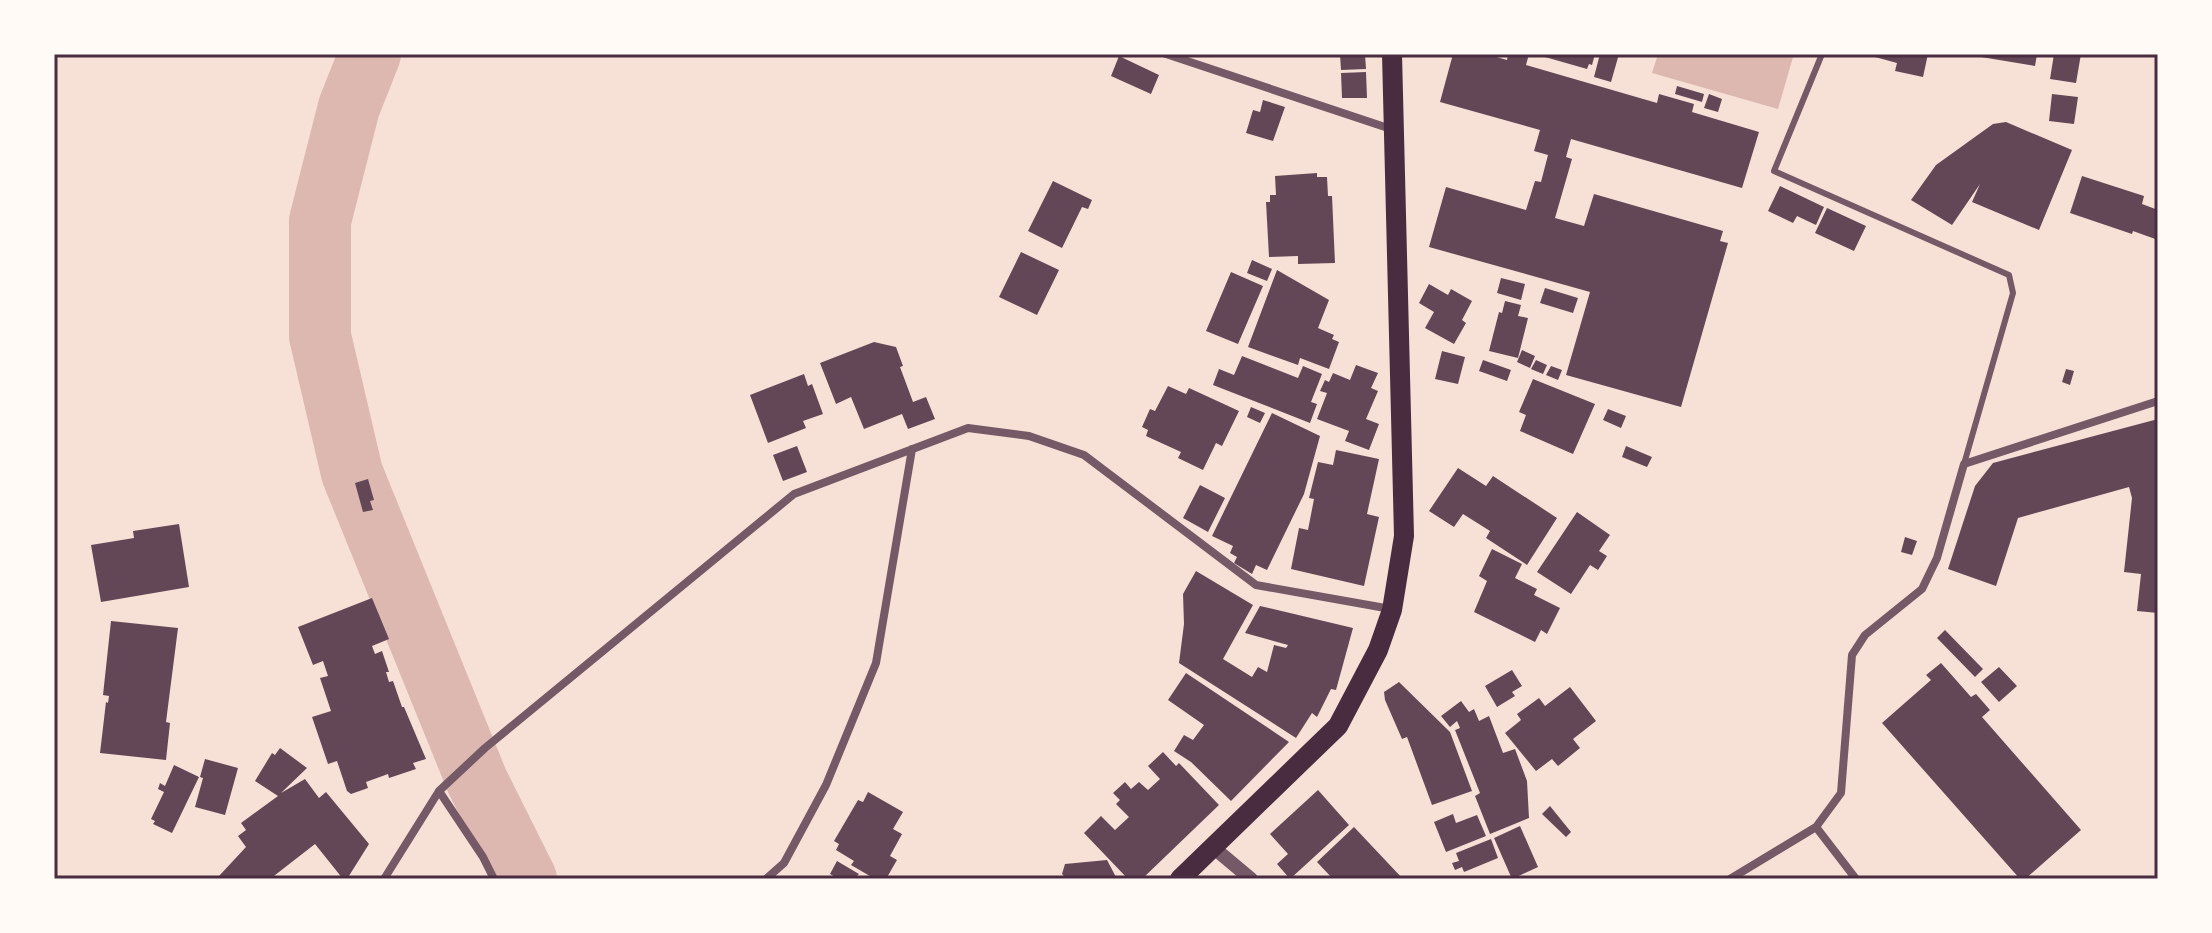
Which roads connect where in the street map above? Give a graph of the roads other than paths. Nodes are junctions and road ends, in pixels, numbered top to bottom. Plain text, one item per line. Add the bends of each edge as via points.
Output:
1 (1166, 54) edge
2 (1392, 54) edge
3 (1822, 54) edge
4 (1394, 130) junction
5 (2158, 401) edge
6 (912, 449) junction
7 (1964, 464) junction
8 (1392, 610) junction
9 (439, 791) junction
10 (1816, 827) junction
11 (1214, 848) junction
12 (384, 879) edge
13 (494, 879) edge
14 (766, 879) edge
15 (1180, 879) edge
16 (1251, 879) edge
17 (1730, 879) edge
18 (1856, 879) edge

1 - 4 street
2 - 4 main road
3 - 7 lane via 1774,171 2009,275 2013,293
4 - 8 main road via 1404,536
5 - 7 street
6 - 8 street via 968,428 1029,436 1084,455 1256,585
6 - 9 street via 794,494
6 - 14 street via 876,663 826,785 784,863
7 - 10 street via 1937,558 1922,589 1865,635 1852,655 1841,793
8 - 11 main road via 1378,650 1338,726
9 - 12 street
9 - 13 street
10 - 17 street
10 - 18 street
11 - 15 main road
11 - 16 street

